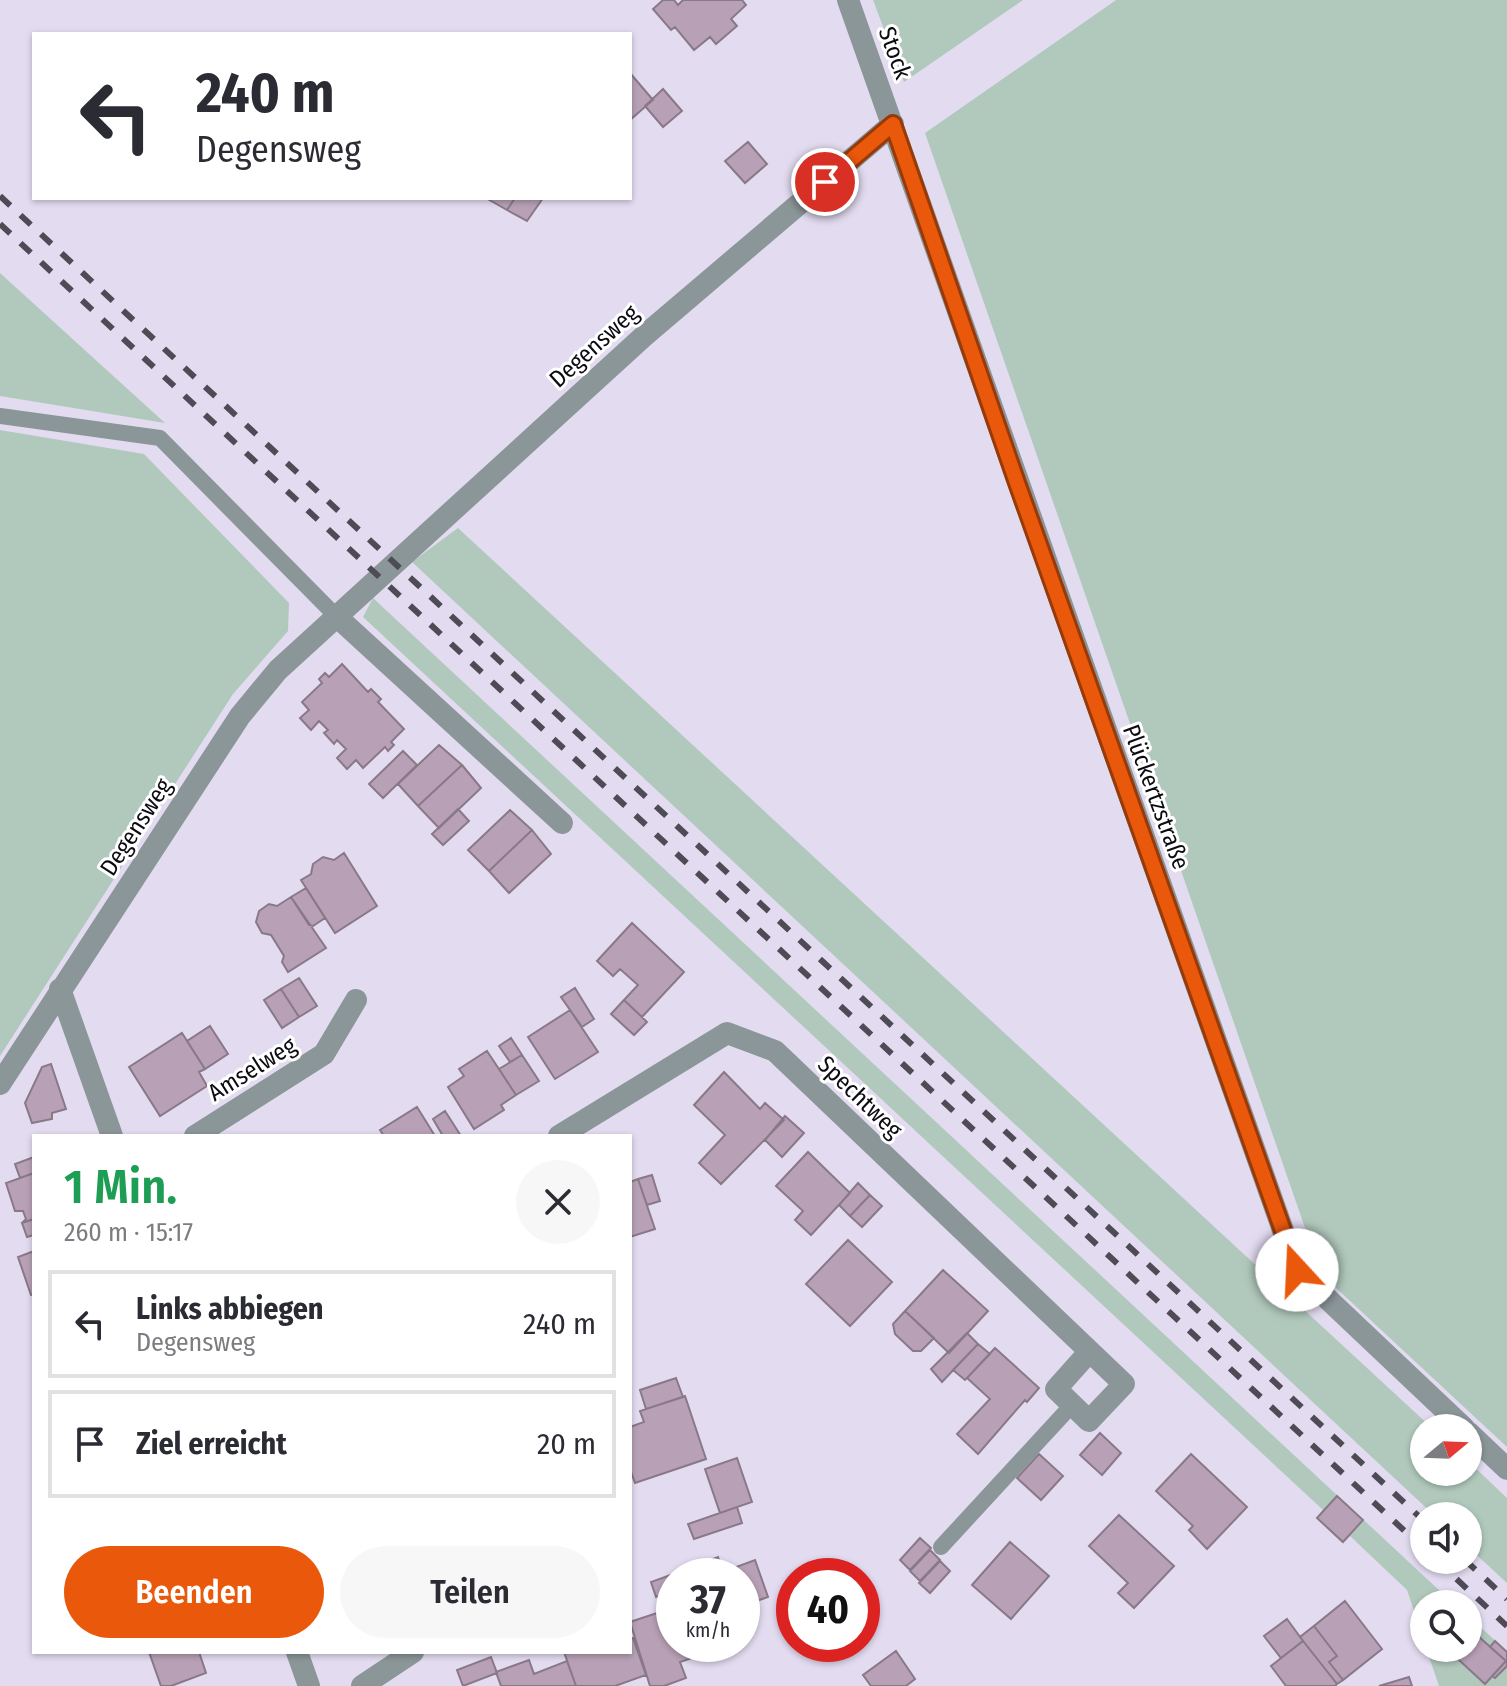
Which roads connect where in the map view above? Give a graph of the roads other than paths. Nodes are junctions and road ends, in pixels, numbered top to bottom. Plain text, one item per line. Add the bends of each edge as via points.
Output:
1 (848, 0) edge
2 (893, 124) junction
3 (0, 416) edge
4 (335, 615) junction
5 (562, 823) dead end
6 (60, 989) junction
7 (356, 1000) dead end
8 (0, 1084) edge
9 (111, 1134) edge
10 (198, 1134) edge
11 (562, 1134) edge
12 (1089, 1352) junction
13 (1072, 1405) junction
14 (1449, 1414) edge
15 (1482, 1445) edge
16 (1507, 1469) edge
17 (941, 1547) dead end
18 (298, 1654) edge
19 (410, 1654) edge
20 (309, 1686) edge
21 (362, 1686) edge

1 - 2 street, Stock
2 - 4 street, Degensweg via 644,336
2 - 14 street, Plückertzstraße via 1297,1270
3 - 4 lane via 160,438
4 - 5 street
4 - 6 street, Degensweg via 253,699
6 - 8 street, Degensweg
6 - 9 street
7 - 10 street, Amselweg via 324,1054
11 - 12 street, Spechtweg via 727,1033 775,1051
12 - 13 street via 1056,1389
12 - 13 street, Spechtweg via 1124,1384 1089,1421
13 - 17 lane
15 - 16 street
18 - 20 street
19 - 21 street

